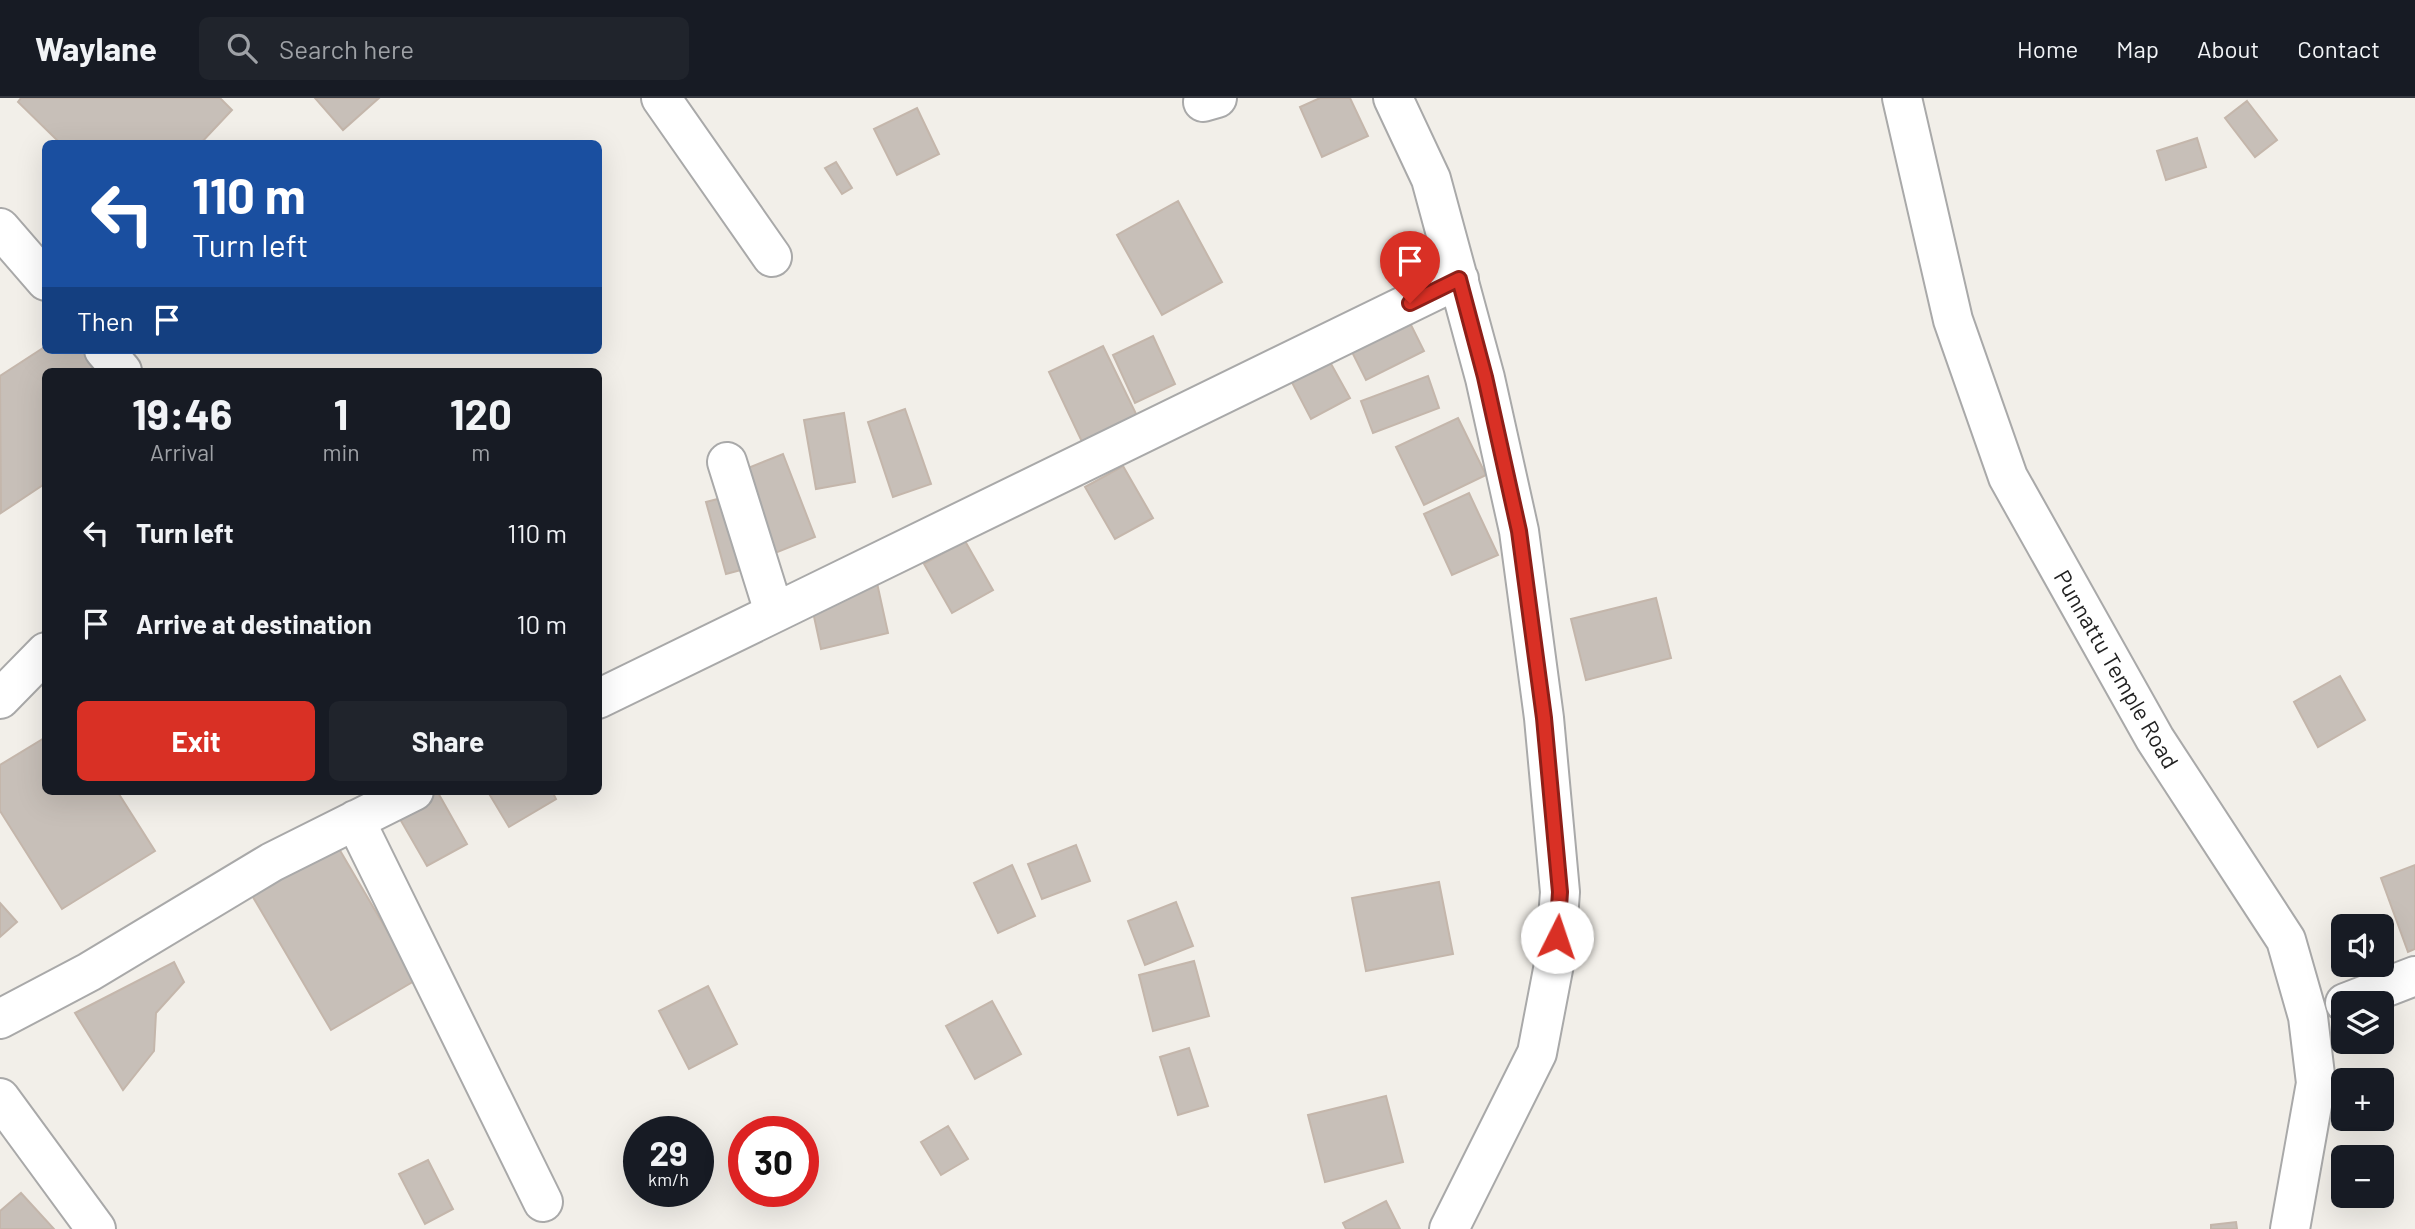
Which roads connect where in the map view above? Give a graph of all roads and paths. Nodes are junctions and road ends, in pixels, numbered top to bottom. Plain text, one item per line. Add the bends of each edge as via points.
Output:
1 (661, 98) edge
2 (1393, 98) edge
3 (1902, 98) edge
4 (0, 228) edge
5 (772, 257) dead end
6 (42, 276) edge
7 (1459, 279) junction
8 (107, 354) edge
9 (119, 368) edge
10 (727, 462) dead end
11 (775, 612) junction
12 (42, 656) edge
13 (602, 697) edge
14 (0, 699) edge
15 (406, 795) edge
16 (355, 820) junction
17 (2415, 976) edge
18 (2376, 991) edge
19 (2331, 1008) edge
20 (2308, 1017) junction
21 (0, 1019) edge
22 (0, 1098) edge
23 (543, 1202) dead end
24 (96, 1229) edge
25 (1449, 1229) edge
26 (2290, 1229) edge

1 - 5 street
2 - 7 street via 1431,179
3 - 20 street, Punnattu Temple Road via 1953,320 2008,477 2154,738 2286,940
4 - 6 street
7 - 11 street
7 - 25 street via 1519,531 1544,718 1560,892 1555,959 1537,1053
8 - 9 street
10 - 11 street
11 - 13 street
12 - 14 street
15 - 16 street
16 - 21 street via 272,862 89,972
16 - 23 street
17 - 18 street
19 - 20 street
20 - 26 street, Punnattu Temple Road via 2316,1083
22 - 24 street

